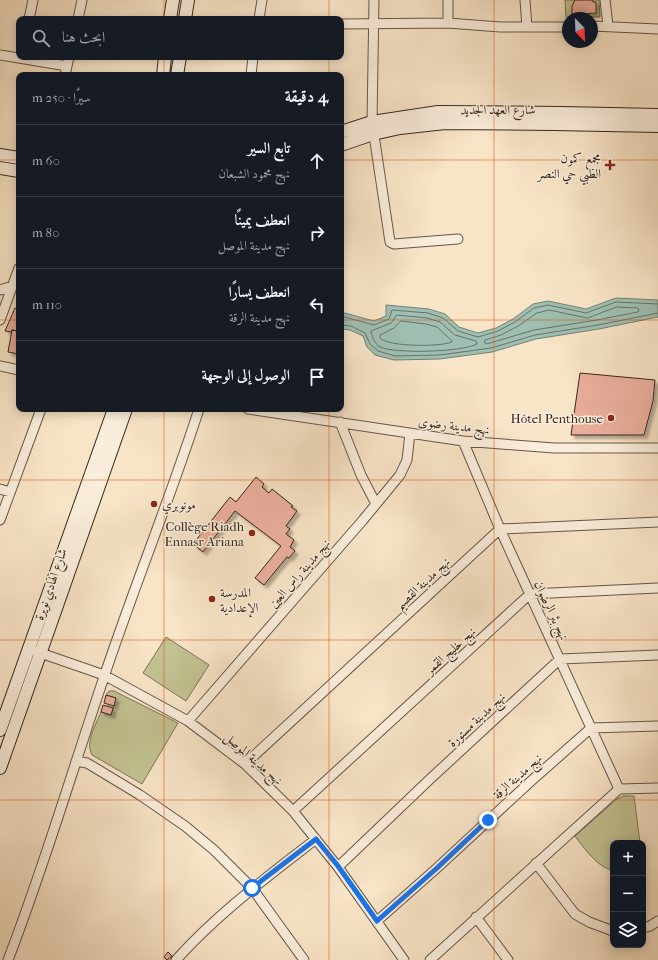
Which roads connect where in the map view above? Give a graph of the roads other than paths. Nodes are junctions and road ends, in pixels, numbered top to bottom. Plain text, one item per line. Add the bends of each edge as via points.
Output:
1 (33, 0) edge
2 (82, 0) edge
3 (173, 0) edge
4 (188, 0) edge
5 (262, 0) edge
6 (374, 0) edge
7 (448, 0) edge
8 (525, 0) edge
9 (605, 0) edge
10 (30, 16) edge
11 (79, 16) edge
12 (170, 16) edge
13 (185, 16) edge
14 (259, 16) edge
15 (448, 23) junction
16 (344, 24) edge
17 (374, 24) junction
18 (598, 26) edge
19 (608, 26) junction
20 (527, 27) junction
21 (562, 27) edge
22 (658, 29) edge
23 (0, 56) edge
24 (16, 57) edge
25 (33, 60) edge
26 (165, 60) edge
27 (180, 60) edge
28 (253, 60) edge
29 (67, 66) edge
30 (163, 72) edge
31 (178, 72) edge
32 (251, 72) edge
33 (658, 115) edge
34 (372, 122) junction
35 (658, 126) edge
36 (344, 131) edge
37 (373, 134) junction
38 (344, 144) edge
39 (0, 155) edge
40 (16, 158) edge
41 (0, 168) edge
42 (16, 170) edge
43 (458, 239) dead end
44 (16, 277) edge
45 (13, 286) junction
46 (0, 290) edge
47 (0, 320) edge
48 (0, 366) edge
49 (16, 369) edge
50 (40, 412) edge
51 (113, 412) edge
52 (125, 412) edge
53 (198, 412) edge
54 (269, 412) edge
55 (340, 422) junction
56 (410, 433) junction
57 (463, 441) junction
58 (658, 448) edge
59 (0, 489) edge
60 (10, 492) junction
61 (376, 504) junction
62 (0, 520) edge
63 (658, 522) edge
64 (500, 529) junction
65 (658, 588) edge
66 (530, 594) junction
67 (34, 652) junction
68 (658, 655) edge
69 (560, 659) junction
70 (104, 675) junction
71 (188, 721) junction
72 (658, 726) edge
73 (591, 728) junction
74 (0, 730) edge
75 (76, 761) junction
76 (245, 764) junction
77 (0, 768) edge
78 (658, 788) edge
79 (619, 789) junction
80 (292, 811) junction
81 (316, 839) junction
82 (536, 863) junction
83 (338, 866) junction
84 (252, 888) junction
85 (476, 917) junction
86 (377, 921) junction
87 (658, 921) edge
88 (646, 927) edge
89 (610, 930) edge
90 (301, 959) edge
91 (8, 960) edge
92 (176, 960) edge
93 (404, 960) edge
94 (430, 960) edge
95 (508, 960) edge

1 - 10 street
2 - 11 street
3 - 12 main road
4 - 13 main road
5 - 14 street
6 - 17 street
7 - 15 street
8 - 20 street
9 - 19 street
15 - 17 street
15 - 20 street
16 - 17 street
17 - 34 street
18 - 19 street
19 - 22 street
20 - 21 street
23 - 24 street
25 - 29 street
26 - 30 main road
27 - 31 main road
28 - 32 street
33 - 34 main road, شارع العهد الجديد via 438,112
34 - 36 main road, شارع العهد الجديد
34 - 37 street
35 - 37 main road, شارع العهد الجديد via 445,123
37 - 38 main road, شارع العهد الجديد
37 - 43 street via 390,242 394,244
39 - 40 main road
41 - 42 main road
44 - 45 street
45 - 46 street
45 - 47 street
48 - 49 street
50 - 60 street
51 - 67 main road, شارع الهادي نويرة
52 - 67 main road, شارع الهادي نويرة
53 - 70 street
54 - 55 street, نهج مدينة رضوى
55 - 56 street, نهج مدينة رضوى
55 - 61 street via 361,475
56 - 57 street, نهج مدينة رضوى
56 - 61 street, نهج مدينة راس العين via 404,468
57 - 58 street, نهج مدينة رضوى via 554,448
57 - 64 street, نهج بئر الرضوان
59 - 60 street
60 - 62 street
61 - 71 street, نهج مدينة راس العين
63 - 64 street
64 - 66 street, نهج بئر الرضوان
64 - 76 street, نهج مدينة القصيم
65 - 66 street
66 - 69 street, نهج بئر الرضوان
66 - 80 street, نهج خليج القمر
67 - 70 street, نهج مدينة الموصل
67 - 74 main road, شارع الهادي نويرة
67 - 77 main road, شارع الهادي نويرة
68 - 69 street
69 - 73 street, نهج بئر الرضوان
69 - 83 street, نهج مدينة مستورة
70 - 71 street, نهج مدينة الموصل
70 - 75 street
71 - 76 street, نهج مدينة الموصل
72 - 73 street
73 - 79 street, نهج بئر الرضوان
73 - 86 street, نهج مدينة الرقة
75 - 84 street via 87,763 168,813 214,850
75 - 91 street
76 - 80 street, نهج مدينة الموصل
78 - 79 street
79 - 82 street
80 - 81 street, نهج مدينة الموصل
81 - 83 street, نهج مدينة الموصل
81 - 84 street
82 - 85 street
82 - 89 street via 575,914
83 - 86 street, نهج مدينة الموصل
84 - 90 street
84 - 92 street
85 - 94 street
85 - 95 street
86 - 93 street, نهج مدينة الموصل
87 - 88 street

